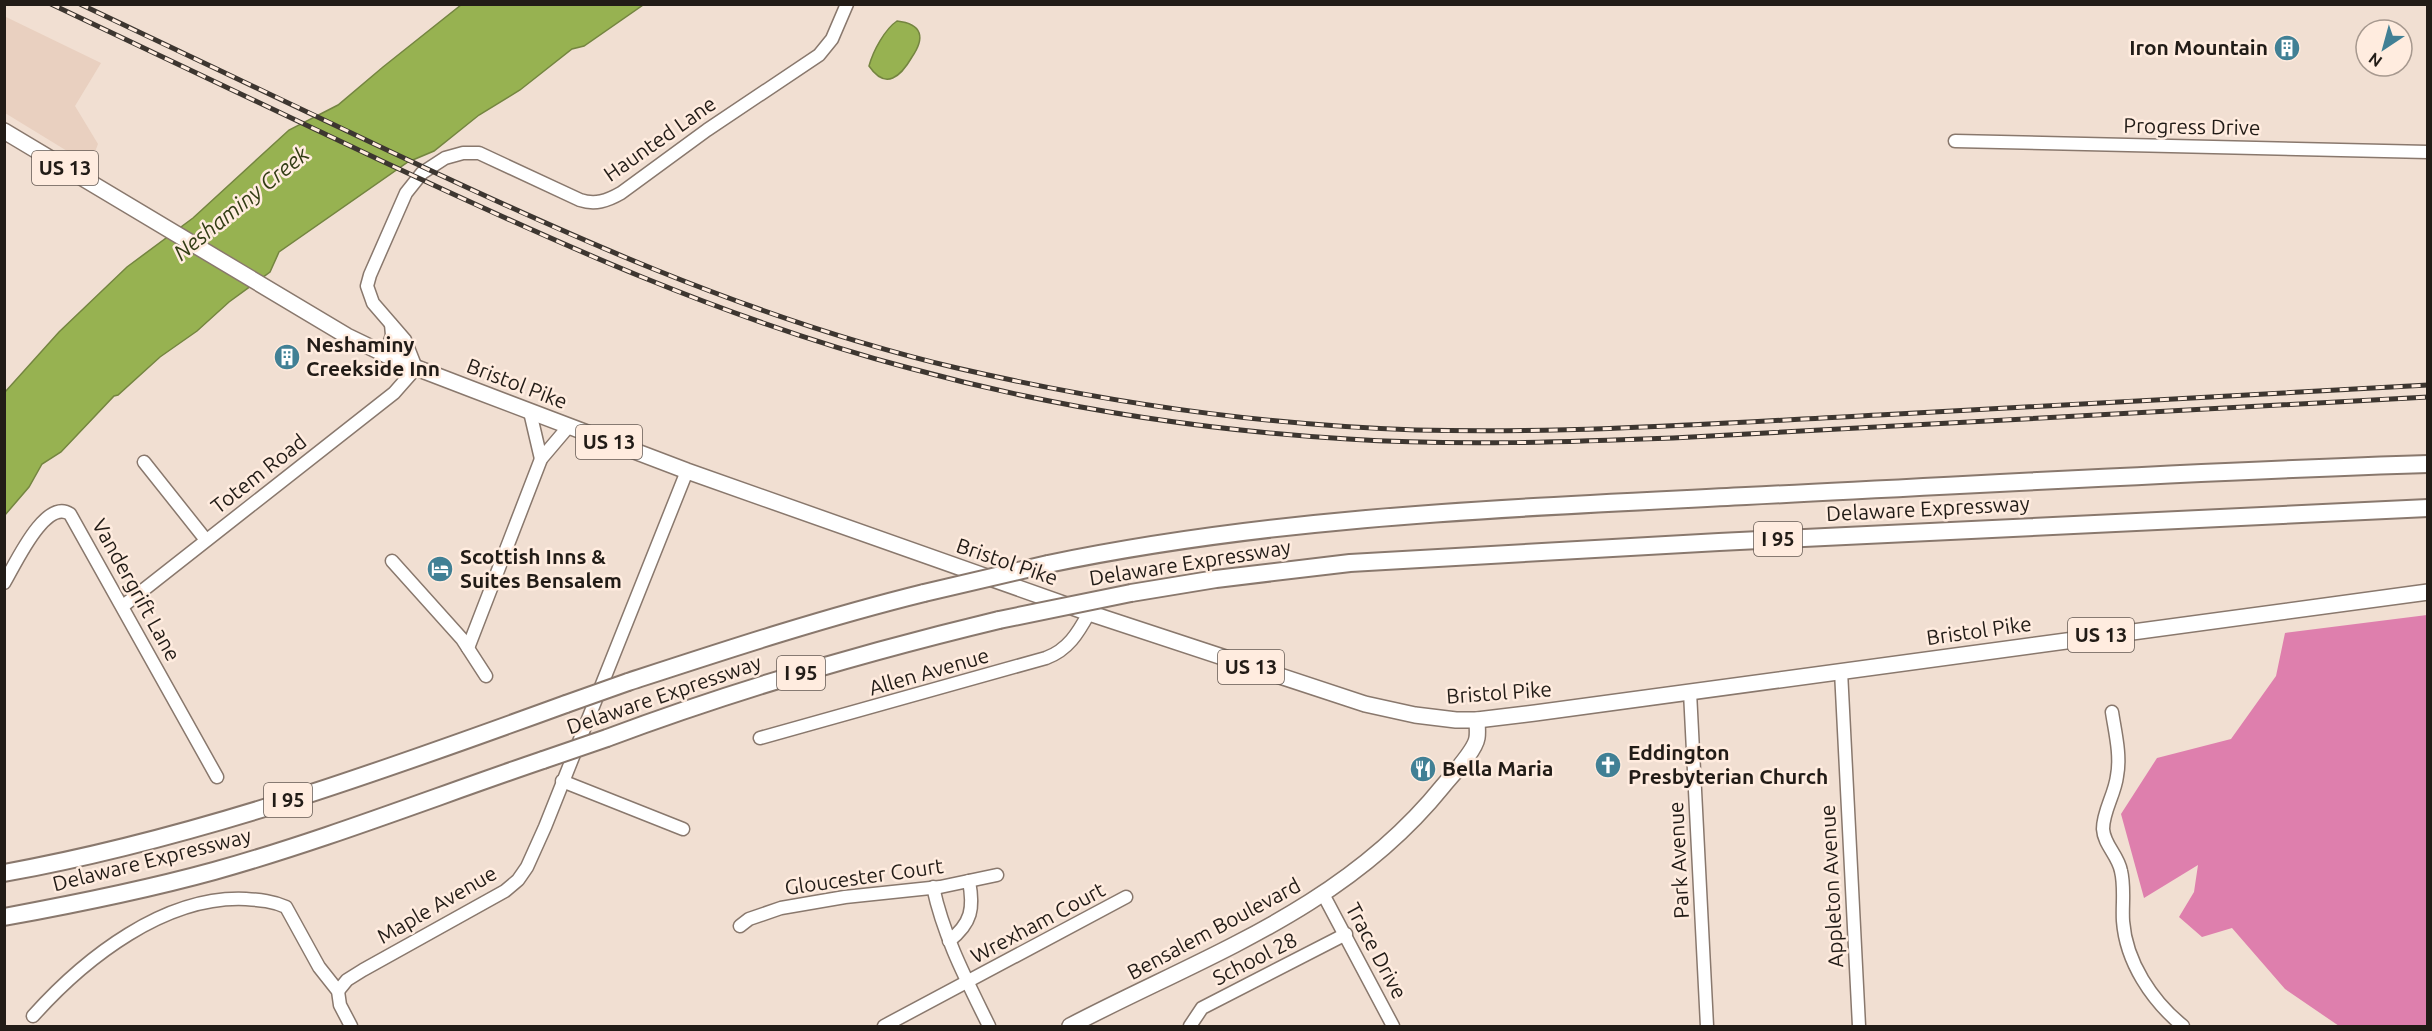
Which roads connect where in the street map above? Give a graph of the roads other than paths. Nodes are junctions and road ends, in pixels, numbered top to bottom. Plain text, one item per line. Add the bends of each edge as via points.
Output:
1 (847, 4) edge
2 (4, 131) edge
3 (1955, 141) dead end
4 (2427, 152) edge
5 (391, 324) junction
6 (385, 356) junction
7 (416, 368) junction
8 (530, 412) junction
9 (569, 426) junction
10 (541, 459) junction
11 (144, 462) dead end
12 (2427, 465) edge
13 (687, 471) junction
14 (2427, 508) edge
15 (206, 540) junction
16 (392, 561) dead end
17 (4, 583) edge
18 (2427, 592) edge
19 (123, 606) junction
20 (1089, 614) junction
21 (468, 648) junction
22 (1841, 671) junction
23 (486, 676) dead end
24 (1690, 692) junction
25 (2112, 711) dead end
26 (1477, 720) junction
27 (760, 738) dead end
28 (217, 777) dead end
29 (562, 781) junction
30 (683, 829) dead end
31 (4, 873) edge
32 (997, 875) dead end
33 (969, 881) junction
34 (933, 887) junction
35 (1323, 894) junction
36 (1126, 897) dead end
37 (4, 917) edge
38 (740, 926) dead end
39 (1346, 934) junction
40 (949, 941) junction
41 (968, 983) junction
42 (338, 991) junction
43 (33, 1016) dead end
44 (351, 1026) edge
45 (884, 1026) edge
46 (989, 1026) edge
47 (1070, 1026) edge
48 (1190, 1026) edge
49 (1393, 1026) edge
50 (1707, 1026) edge
51 (1858, 1026) edge
52 (2184, 1026) edge

1 - 5 street, Haunted Lane via 832,39 819,55 606,200 580,200 479,153 454,155 429,168 406,193 368,280 369,297
2 - 6 main road, Bristol Pike / US 13
3 - 4 street, Progress Drive
5 - 6 street via 392,335
5 - 7 street, Haunted Lane via 405,340
6 - 7 main road, Bristol Pike / US 13
7 - 8 main road, Bristol Pike / US 13
7 - 15 street, Totem Road via 394,393
8 - 9 main road, Bristol Pike / US 13
8 - 10 street
9 - 10 street
9 - 13 main road, Bristol Pike / US 13
10 - 21 street
11 - 15 street
12 - 31 highway, Delaware Expressway / I 95, bridge via 2048,480 1373,517 1152,544 1048,564 791,628 253,812 131,847
13 - 20 main road, Bristol Pike / US 13
13 - 29 street, Maple Avenue
14 - 37 highway, Delaware Expressway / I 95, bridge via 1350,563 1131,593 924,638 783,678 215,870
15 - 19 street, Totem Road
16 - 21 street
17 - 19 street, Vandergrift Lane via 37,528 52,513 63,510 74,519
18 - 22 main road, Bristol Pike / US 13
19 - 28 street, Vandergrift Lane
20 - 26 main road, Bristol Pike / US 13 via 1377,707 1428,717
20 - 27 street, Allen Avenue via 1071,641 1046,658
21 - 23 street
22 - 24 main road, Bristol Pike / US 13
22 - 51 street, Appleton Avenue
24 - 26 main road, Bristol Pike / US 13
24 - 50 street, Park Avenue
25 - 52 street via 2118,768 2104,818 2104,834 2122,874 2126,939 2147,985 2167,1012
26 - 35 main road, Bensalem Boulevard via 1476,744 1437,794 1373,857
29 - 30 street
29 - 42 street, Maple Avenue via 535,851 518,880 494,899 363,970
32 - 33 street, Gloucester Court
33 - 34 street, Gloucester Court
33 - 40 street via 972,912
34 - 38 street, Gloucester Court via 781,908
34 - 40 street
35 - 39 street, Trace Drive
35 - 47 main road, Bensalem Boulevard via 1265,930
36 - 41 street, Wrexham Court
39 - 48 street, School 28 via 1202,1008
39 - 49 street, Trace Drive
40 - 41 street
41 - 45 street, Wrexham Court
41 - 46 street
42 - 43 street via 319,967 286,907 264,900 227,898 192,905 141,927 83,967
42 - 44 street

